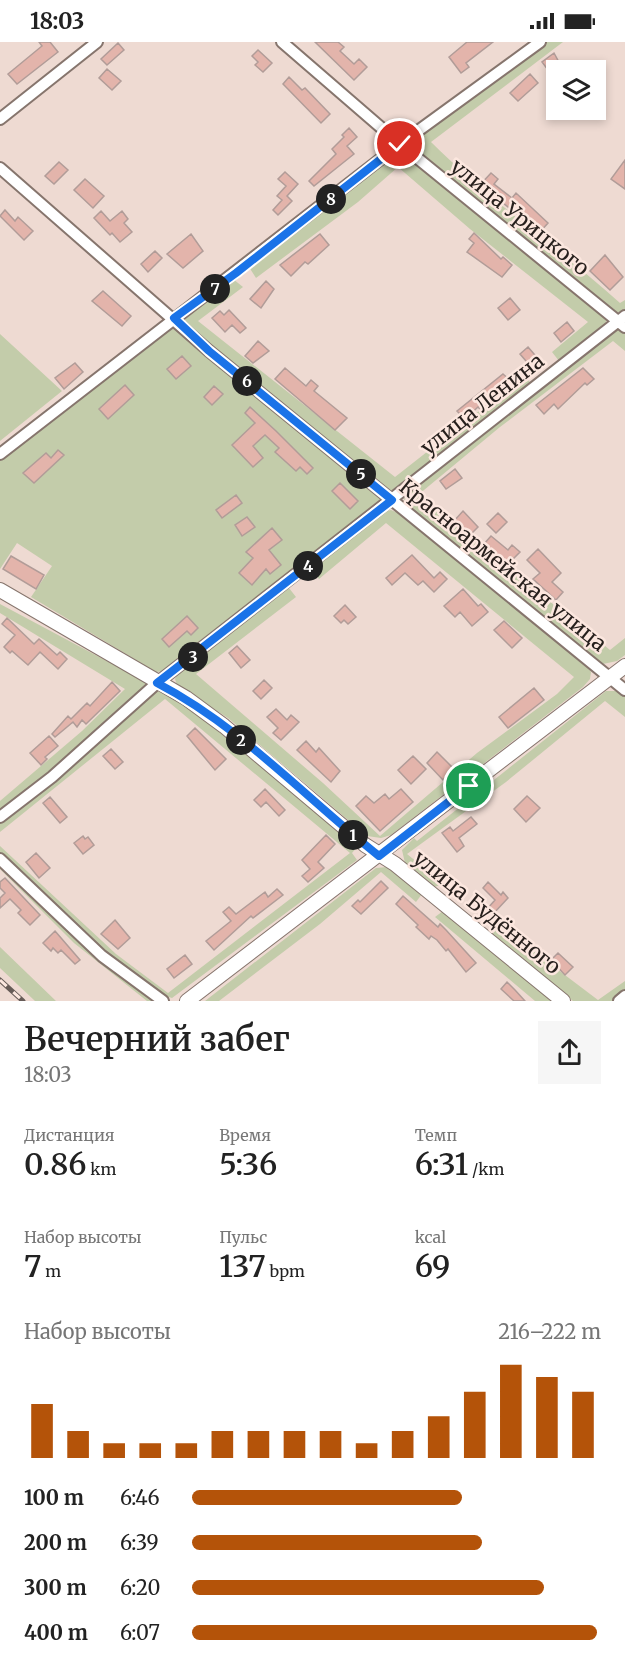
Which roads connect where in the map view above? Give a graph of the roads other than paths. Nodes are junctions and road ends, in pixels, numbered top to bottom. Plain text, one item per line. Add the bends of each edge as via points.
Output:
1 (97, 42) edge
2 (282, 42) edge
3 (540, 42) edge
4 (0, 119) edge
5 (400, 144) junction
6 (0, 168) edge
7 (174, 318) junction
8 (623, 321) edge
9 (0, 454) edge
10 (392, 500) junction
11 (0, 590) edge
12 (625, 666) edge
13 (609, 679) junction
14 (157, 683) junction
15 (625, 690) edge
16 (0, 817) edge
17 (379, 856) junction
18 (0, 859) edge
19 (625, 996) edge
20 (163, 1001) edge
21 (187, 1001) edge
22 (563, 1001) edge
23 (619, 1001) edge

1 - 4 street
2 - 5 street, улица Урицкого
3 - 5 street
5 - 7 street
5 - 8 street, улица Урицкого
6 - 7 street, Красноармейская улица
7 - 9 street
7 - 10 street, Красноармейская улица
8 - 10 street, улица Ленина
10 - 13 street, Красноармейская улица
10 - 14 street, улица Ленина
11 - 14 street, улица Будённого
12 - 13 street
13 - 15 street, Красноармейская улица
13 - 17 street
14 - 16 street, улица Ленина via 52,777
14 - 17 street, улица Будённого via 186,698 224,726
17 - 21 street
17 - 22 street, улица Будённого via 395,864
18 - 20 street via 102,956
19 - 23 street

